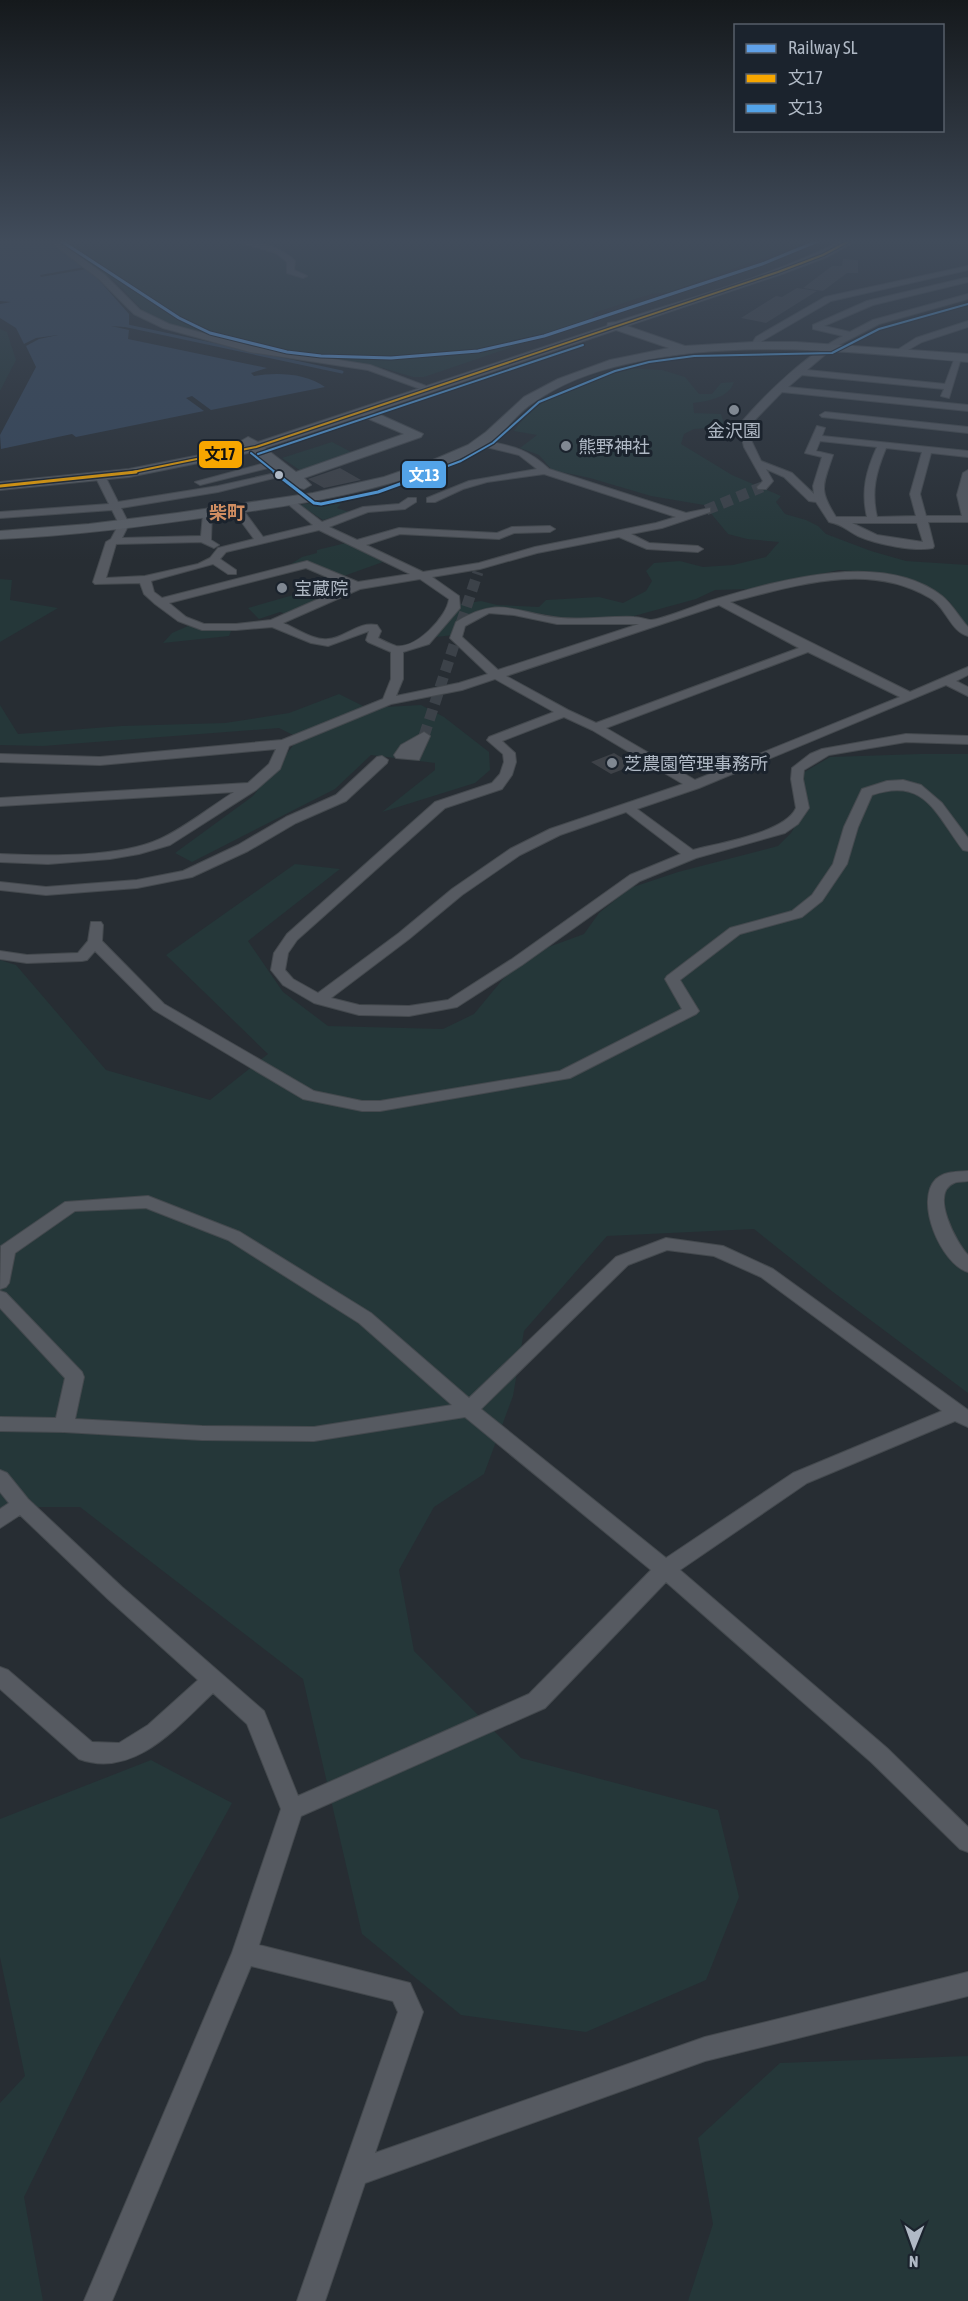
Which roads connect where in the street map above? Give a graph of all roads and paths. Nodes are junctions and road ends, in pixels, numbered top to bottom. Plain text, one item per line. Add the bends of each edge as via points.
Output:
1 (241, 346) edge
2 (544, 346) edge
3 (674, 346) edge
4 (735, 346) edge
5 (830, 346) edge
6 (834, 346) edge
7 (910, 346) edge
8 (684, 350) junction
9 (898, 352) junction
10 (964, 358) edge
11 (800, 372) junction
12 (423, 387) junction
13 (949, 387) junction
14 (780, 388) junction
15 (835, 394) junction
16 (943, 405) junction
17 (968, 408) edge
18 (361, 411) junction
19 (825, 415) junction
20 (968, 430) edge
21 (816, 438) junction
22 (251, 443) junction
23 (478, 444) junction
24 (883, 445) junction
25 (927, 450) junction
26 (968, 454) edge
27 (276, 463) junction
28 (760, 464) junction
29 (545, 471) junction
30 (968, 473) edge
31 (291, 475) junction
32 (0, 477) edge
33 (101, 478) junction
34 (0, 486) edge
35 (762, 487) dead end
36 (320, 497) junction
37 (819, 499) junction
38 (412, 500) dead end
39 (431, 500) dead end
40 (113, 501) junction
41 (292, 502) junction
42 (0, 506) edge
43 (26, 509) junction
44 (237, 509) junction
45 (706, 510) tunnel mouth
46 (208, 514) junction
47 (0, 515) edge
48 (687, 517) junction
49 (968, 518) edge
50 (873, 520) junction
51 (920, 520) junction
52 (843, 521) junction
53 (124, 524) junction
54 (320, 525) junction
55 (550, 529) dead end
56 (620, 533) junction
57 (0, 535) edge
58 (207, 539) junction
59 (261, 541) junction
60 (115, 542) junction
61 (357, 544) junction
62 (698, 549) dead end
63 (222, 550) junction
64 (214, 560) junction
65 (232, 572) dead end
66 (423, 576) junction
67 (145, 579) junction
68 (357, 586) junction
69 (720, 601) junction
70 (159, 602) junction
71 (657, 622) junction
72 (273, 623) junction
73 (968, 633) edge
74 (456, 638) junction
75 (425, 642) junction
76 (809, 648) junction
77 (397, 650) junction
78 (968, 671) edge
79 (496, 675) junction
80 (946, 680) junction
81 (968, 692) edge
82 (910, 697) junction
83 (388, 701) junction
84 (564, 713) junction
85 (596, 727) junction
86 (968, 740) edge
87 (284, 744) junction
88 (0, 758) edge
89 (382, 760) dead end
90 (693, 785) junction
91 (251, 787) junction
92 (0, 802) edge
93 (627, 807) junction
94 (968, 847) edge
95 (691, 855) junction
96 (0, 858) edge
97 (0, 886) edge
98 (96, 925) dead end
99 (95, 942) junction
100 (0, 955) edge
101 (319, 1000) junction
102 (968, 1176) edge
103 (968, 1266) edge
104 (0, 1283) edge
105 (0, 1297) edge
106 (469, 1409) junction
107 (962, 1416) edge
108 (0, 1424) edge
109 (64, 1425) junction
110 (0, 1478) edge
111 (21, 1504) junction
112 (0, 1521) edge
113 (665, 1569) junction
114 (0, 1676) edge
115 (213, 1680) junction
116 (292, 1809) junction
117 (968, 1842) edge
118 (244, 1953) junction
119 (968, 1984) edge
120 (355, 2173) junction
121 (98, 2301) edge
122 (311, 2301) edge

1 - 12 street via 370,368
2 - 12 street
3 - 8 street
4 - 8 street
5 - 11 street
6 - 9 street
7 - 9 street
8 - 23 street via 613,364 543,392
9 - 10 street
10 - 13 street
11 - 13 street
11 - 14 street
12 - 18 street
12 - 22 street
13 - 16 street
14 - 15 street
14 - 28 street via 744,425
15 - 16 street
15 - 19 street
16 - 17 street
18 - 22 street
18 - 31 street via 416,434
19 - 20 street
19 - 21 street
21 - 24 street
21 - 37 street via 810,453 828,455 818,486
22 - 27 street
22 - 32 street via 118,466
22 - 33 street via 180,465
23 - 29 street via 515,449 529,455
23 - 36 street via 401,477
24 - 25 street
24 - 50 street via 872,470 867,497
25 - 26 street
25 - 51 street via 915,494
27 - 31 street
27 - 40 street
28 - 35 street via 768,482
28 - 37 street via 788,475 813,499
29 - 39 street via 461,484
29 - 48 street
30 - 49 street via 962,495
31 - 36 street
31 - 40 street via 188,495
33 - 34 street
33 - 40 street
36 - 41 street
37 - 52 street via 833,520
38 - 54 street via 401,507 360,511
40 - 43 street
40 - 53 street
41 - 44 street
41 - 54 street
42 - 43 street
43 - 47 street
44 - 46 street
44 - 59 street
45 - 48 street
46 - 53 street
46 - 58 street
48 - 56 street
49 - 51 street
50 - 51 street
50 - 52 street
51 - 52 street via 930,546 896,543 866,534
53 - 57 street
53 - 60 street
54 - 59 street
54 - 61 street
55 - 61 street via 512,530 499,536 399,531
56 - 62 street via 647,546
56 - 66 street via 535,550 479,569
58 - 60 street
58 - 63 street
59 - 63 street
60 - 67 street via 107,550 99,582
61 - 66 street
63 - 64 street
64 - 65 street
64 - 67 street
66 - 68 street
66 - 75 street via 455,598 454,608
67 - 70 street via 147,589
68 - 70 street via 307,564
68 - 72 street
69 - 71 street
69 - 73 street via 839,574 877,577 916,585 938,597 958,626
69 - 76 street
70 - 72 street via 182,619 202,627
71 - 74 street via 560,621 491,610 460,624
71 - 79 street
72 - 77 street via 325,643 373,627 372,640
74 - 75 street
74 - 79 street
75 - 77 street
76 - 82 street
76 - 85 street
77 - 83 street via 397,679
78 - 80 street
79 - 83 street
79 - 84 street
80 - 81 street
80 - 82 street
82 - 90 street
83 - 87 street
84 - 85 street
84 - 101 street via 493,740 509,753 510,762 497,786 440,805 292,937 281,953 278,970 288,982
85 - 90 street
86 - 95 street via 906,738 826,752 798,768 796,775 804,804 802,814 794,822 780,830
87 - 88 street via 100,761
87 - 91 street via 275,766
89 - 97 street via 341,798 187,874 137,884 46,891
90 - 93 street
91 - 92 street
91 - 96 street via 185,831 153,846 77,858
93 - 95 street
93 - 101 street via 555,832 515,852 457,892
94 - 99 street via 926,792 906,784 884,784 867,792 840,864 817,898 797,914 735,931 672,979 692,1011 564,1075 380,1106 309,1095 159,1007
95 - 101 street via 635,878 452,1004 384,1012
98 - 99 street
99 - 100 street via 82,957 27,959
102 - 103 street via 949,1178 939,1187 935,1198 941,1229
104 - 106 street via 8,1250 71,1206 148,1202 234,1236 365,1318
105 - 109 street via 75,1377
106 - 107 street via 622,1261 666,1244 717,1250 767,1273
106 - 109 street via 314,1434 202,1434
106 - 113 street
107 - 113 street via 800,1478
108 - 109 street
110 - 111 street
111 - 112 street
111 - 115 street
113 - 116 street via 537,1701
113 - 117 street via 879,1755
114 - 115 street via 87,1752 122,1754 156,1731
115 - 116 street via 256,1718
116 - 118 street
118 - 120 street via 401,1991 411,2012
118 - 121 street
119 - 120 street via 705,2049
120 - 122 street

